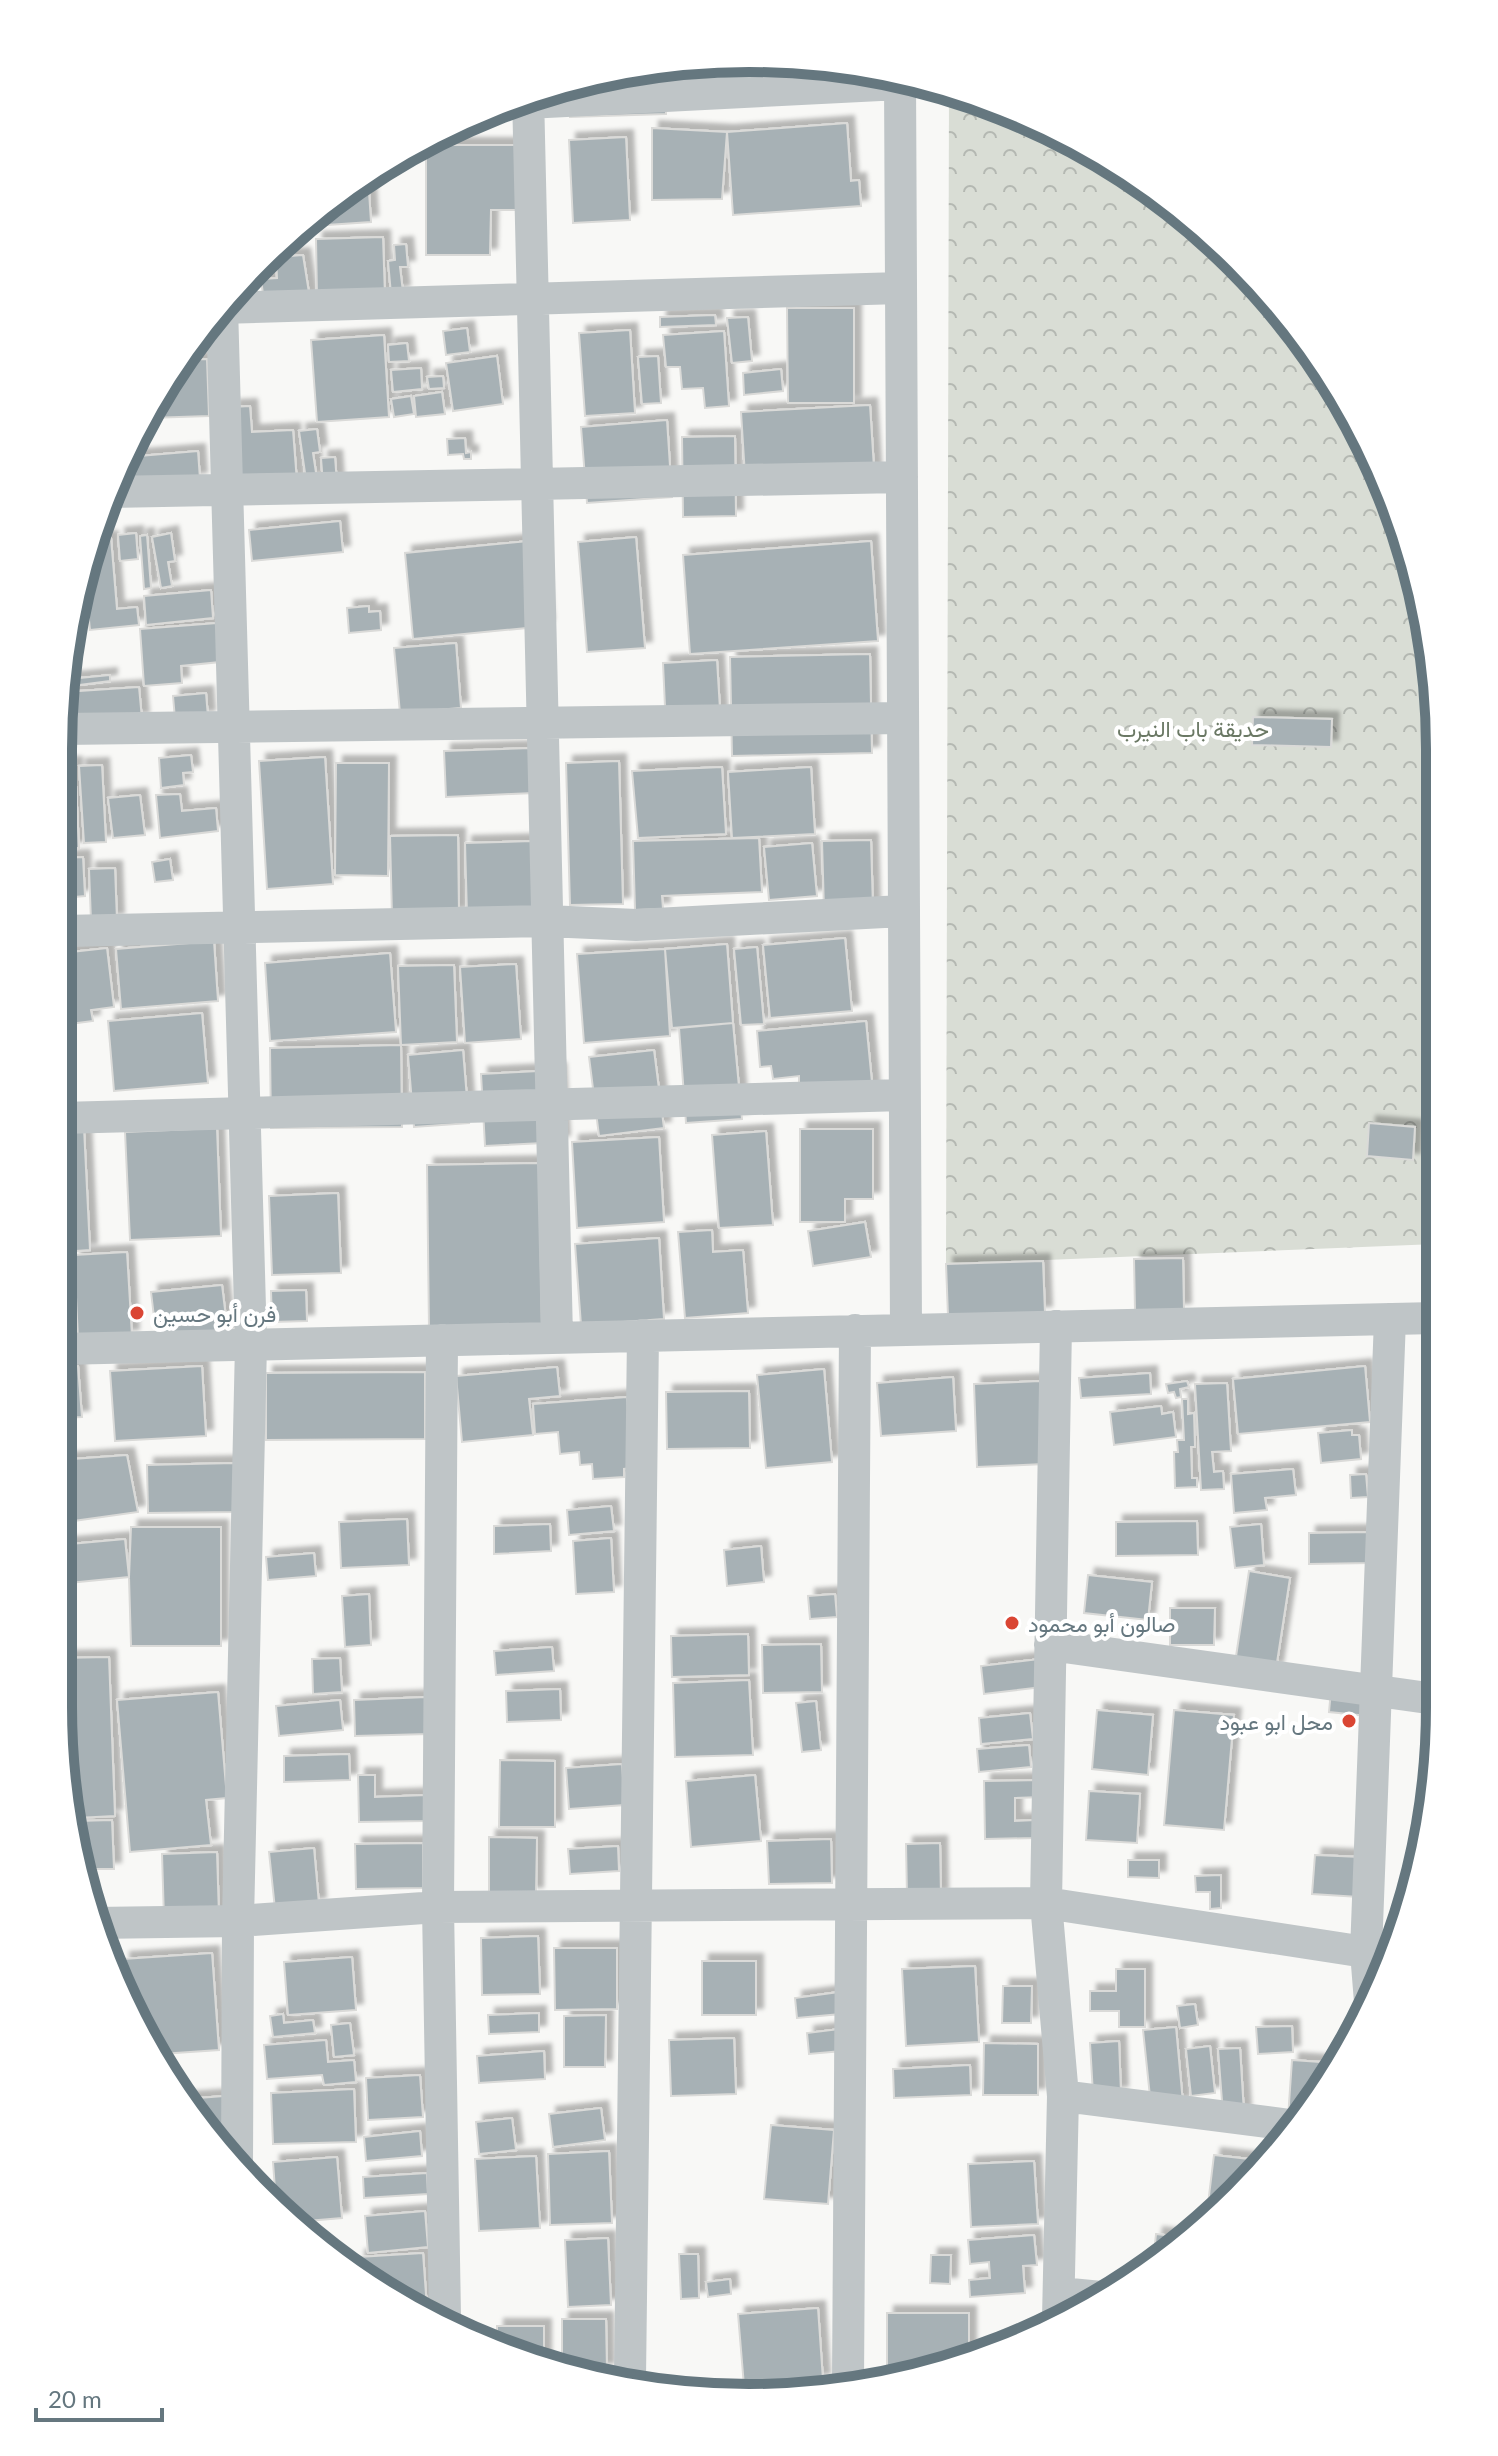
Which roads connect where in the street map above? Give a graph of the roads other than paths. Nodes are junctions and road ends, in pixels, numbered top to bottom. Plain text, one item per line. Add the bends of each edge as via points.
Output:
1 (863, 82) edge
2 (900, 89) edge
3 (562, 99) edge
4 (522, 112) edge
5 (901, 288) junction
6 (533, 299) junction
7 (237, 307) edge
8 (222, 325) edge
9 (902, 477) junction
10 (537, 484) junction
11 (227, 490) junction
12 (123, 492) edge
13 (903, 718) junction
14 (543, 723) junction
15 (234, 727) junction
16 (72, 729) edge
17 (903, 911) junction
18 (547, 921) junction
19 (239, 929) junction
20 (72, 931) edge
21 (904, 1095) junction
22 (552, 1105) junction
23 (245, 1112) junction
24 (72, 1118) edge
25 (1426, 1318) edge
26 (1390, 1319) junction
27 (1056, 1326) junction
28 (906, 1329) junction
29 (855, 1330) junction
30 (643, 1335) junction
31 (557, 1337) junction
32 (442, 1340) junction
33 (251, 1344) junction
34 (72, 1349) edge
35 (1050, 1645) junction
36 (1376, 1691) junction
37 (1426, 1698) edge
38 (1046, 1903) junction
39 (850, 1905) junction
40 (635, 1906) junction
41 (438, 1907) junction
42 (238, 1921) junction
43 (107, 1923) edge
44 (1379, 1954) edge
45 (1063, 2096) junction
46 (1282, 2124) edge
47 (237, 2149) edge
48 (1059, 2306) edge
49 (445, 2311) edge
50 (630, 2373) edge
51 (848, 2376) edge

1 - 3 street
2 - 5 street
4 - 6 street
5 - 6 street
5 - 9 street
6 - 7 street
6 - 10 street
8 - 11 street
9 - 10 street
9 - 13 street
10 - 11 street
10 - 14 street
11 - 12 street
11 - 15 street
13 - 14 street
13 - 17 street
14 - 15 street
14 - 18 street
15 - 16 street
15 - 19 street
17 - 18 street via 636,925
17 - 21 street
18 - 19 street
18 - 22 street
19 - 20 street
19 - 23 street
21 - 22 street
21 - 28 street
22 - 23 street
22 - 31 street
23 - 24 street
23 - 33 street
25 - 26 street
26 - 27 street
26 - 36 street
27 - 28 street
27 - 35 street
28 - 29 street
29 - 30 street
29 - 39 street
30 - 31 street
30 - 40 street
31 - 32 street
32 - 33 street
32 - 41 street
33 - 34 street
33 - 42 street
35 - 36 street
35 - 38 street
36 - 37 street
36 - 44 street
38 - 39 street
38 - 44 street
38 - 45 street
39 - 40 street
39 - 51 street
40 - 41 street
40 - 50 street
41 - 42 street
41 - 49 street
42 - 43 street
42 - 47 street
45 - 46 street
45 - 48 street

